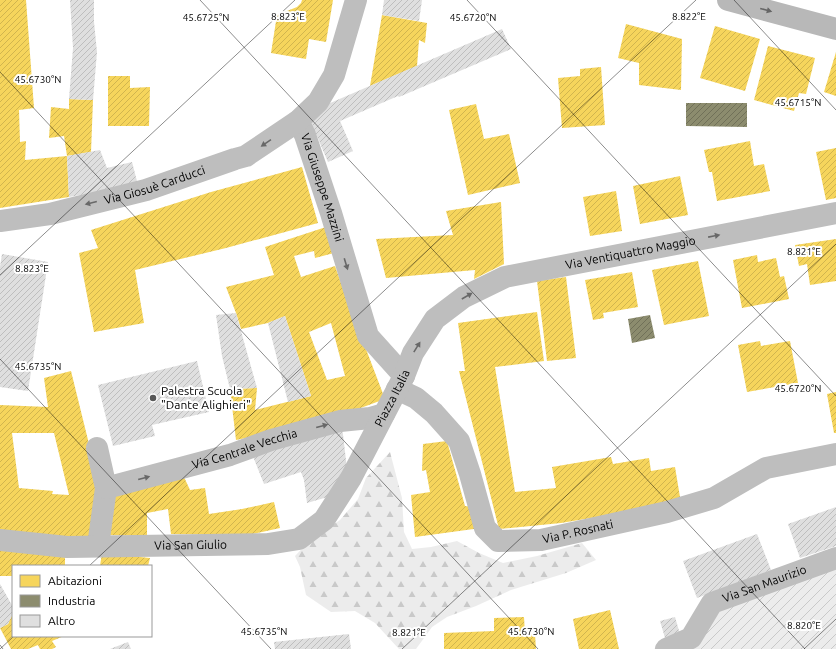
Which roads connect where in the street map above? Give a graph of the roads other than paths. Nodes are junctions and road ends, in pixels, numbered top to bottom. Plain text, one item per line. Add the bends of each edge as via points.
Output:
1 (356, 0) edge
2 (728, 0) edge
3 (836, 29) edge
4 (298, 121) junction
5 (836, 213) edge
6 (0, 221) edge
7 (435, 319) joint
8 (400, 383) junction
9 (384, 414) junction
10 (97, 448) dead end
11 (836, 454) edge
12 (351, 478) joint
13 (106, 488) junction
14 (0, 540) edge
15 (98, 546) junction
16 (836, 558) edge
17 (666, 649) edge

1 - 4 street, Via Giuseppe Mazzini via 334,74 318,102
2 -> 3 main road
4 -> 6 street, Via Giosuè Carducci via 246,156 146,190 50,214
4 -> 8 street, Via Giuseppe Mazzini via 326,199 368,336
7 -> 5 street, Via Ventiquattro Maggio via 464,297 505,277
8 -> 7 street, Piazza Italia via 413,353
8 - 9 street, Piazza Italia
8 - 11 street, Via P. Rosnati via 434,413 459,441 486,528 498,541 541,540 667,512 714,498 766,468
9 - 12 street, Piazza Italia
13 -> 9 street, Via Centrale Vecchia via 230,455 271,440 340,422
10 - 13 street
12 - 15 street, Via San Giulio via 324,520 299,539 268,544
13 - 15 street
14 - 15 street, Via San Giulio via 67,547
16 - 17 street, Via San Maurizio via 712,603 691,638

